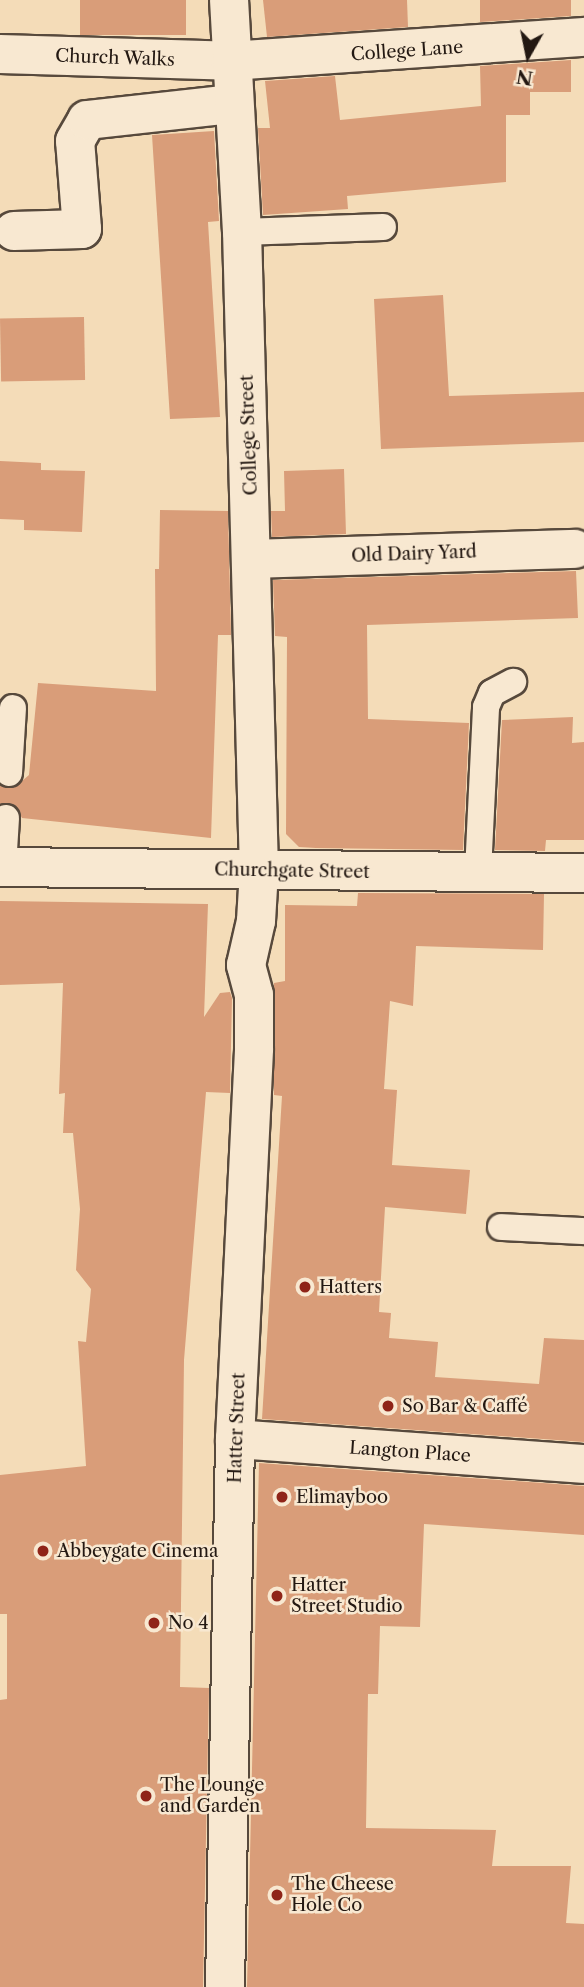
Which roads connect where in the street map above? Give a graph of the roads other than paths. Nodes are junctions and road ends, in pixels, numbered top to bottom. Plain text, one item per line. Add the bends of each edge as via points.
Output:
1 (229, 0) edge
2 (584, 37) edge
3 (0, 54) edge
4 (230, 61) junction
5 (232, 104) junction
6 (383, 227) dead end
7 (14, 231) dead end
8 (242, 232) junction
9 (575, 549) dead end
10 (254, 559) junction
11 (513, 682) dead end
12 (13, 708) dead end
13 (9, 773) dead end
14 (6, 818) dead end
15 (2, 867) edge
16 (259, 871) junction
17 (478, 872) junction
18 (584, 873) edge
19 (501, 1227) dead end
20 (584, 1231) edge
21 (235, 1439) junction
22 (584, 1464) edge
23 (225, 1987) edge

1 - 4 street, College Street
2 - 4 street, College Lane
3 - 4 street, Church Walks
4 - 5 street, College Street
5 - 7 street via 87,120 75,141 82,229
5 - 8 street, College Street
6 - 8 lane
8 - 10 street, College Street
9 - 10 street, Old Dairy Yard
10 - 16 street, College Street
11 - 17 lane via 492,693 486,707
12 - 13 lane
14 - 15 lane
15 - 16 street, Churchgate Street
16 - 17 street, Churchgate Street
16 - 21 street, Hatter Street via 256,921 246,965 254,995 254,1048
17 - 18 street, Churchgate Street
19 - 20 lane
21 - 22 street, Langton Place
21 - 23 street, Hatter Street

